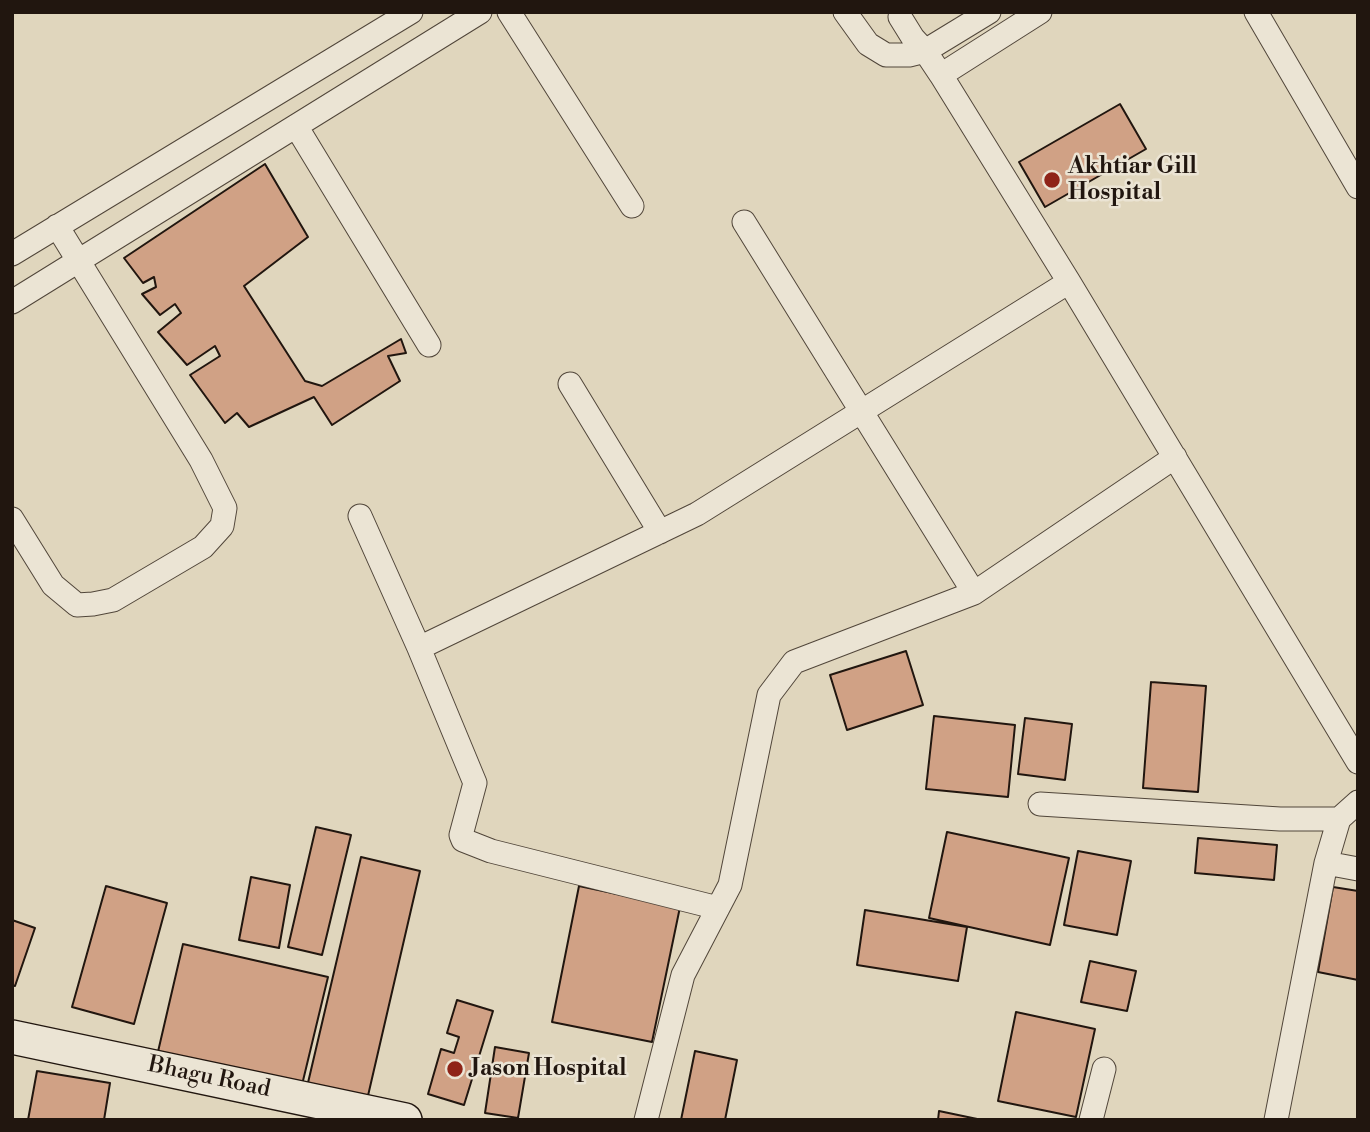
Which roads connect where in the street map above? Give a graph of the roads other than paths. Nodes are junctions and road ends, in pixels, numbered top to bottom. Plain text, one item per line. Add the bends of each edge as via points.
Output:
1 (412, 12) edge
2 (480, 12) edge
3 (509, 12) edge
4 (845, 12) edge
5 (989, 12) edge
6 (1040, 12) edge
7 (1256, 12) edge
8 (900, 14) edge
9 (433, 41) junction
10 (925, 51) junction
11 (941, 75) junction
12 (296, 126) junction
13 (1358, 187) edge
14 (632, 206) dead end
15 (744, 222) dead end
16 (57, 226) junction
17 (12, 254) edge
18 (79, 261) junction
19 (1069, 282) junction
20 (12, 302) edge
21 (429, 345) dead end
22 (570, 384) dead end
23 (863, 412) junction
24 (1175, 457) junction
25 (360, 516) dead end
26 (12, 519) edge
27 (660, 532) junction
28 (974, 593) junction
29 (419, 648) junction
30 (1358, 762) edge
31 (1358, 802) edge
32 (1040, 804) dead end
33 (1339, 819) junction
34 (1326, 863) junction
35 (1358, 869) edge
36 (718, 908) junction
37 (12, 1037) edge
38 (1104, 1069) dead end
39 (405, 1120) edge
40 (646, 1120) edge
41 (1091, 1120) edge
42 (1276, 1120) edge

1 - 9 street
1 - 16 street
2 - 9 street
3 - 14 street
4 - 10 street via 868,44 886,55
5 - 10 street
6 - 11 street
7 - 13 street
8 - 10 street
9 - 12 street
10 - 11 street
11 - 19 street
12 - 18 street
12 - 21 street
15 - 23 street
16 - 17 street
16 - 18 street
18 - 20 street
18 - 26 street via 201,460 225,508 222,526 203,547 113,600 77,605 53,585
19 - 23 street
19 - 24 street
22 - 27 street
23 - 27 street
23 - 28 street
24 - 28 street
24 - 30 street
25 - 29 street
27 - 29 street
28 - 36 street via 794,662 769,695 730,886
29 - 36 street via 475,783 463,840
31 - 33 street
32 - 33 street
33 - 34 street
34 - 35 street
34 - 42 street
36 - 40 street via 683,975
37 - 39 street, Bhagu Road
38 - 41 street

